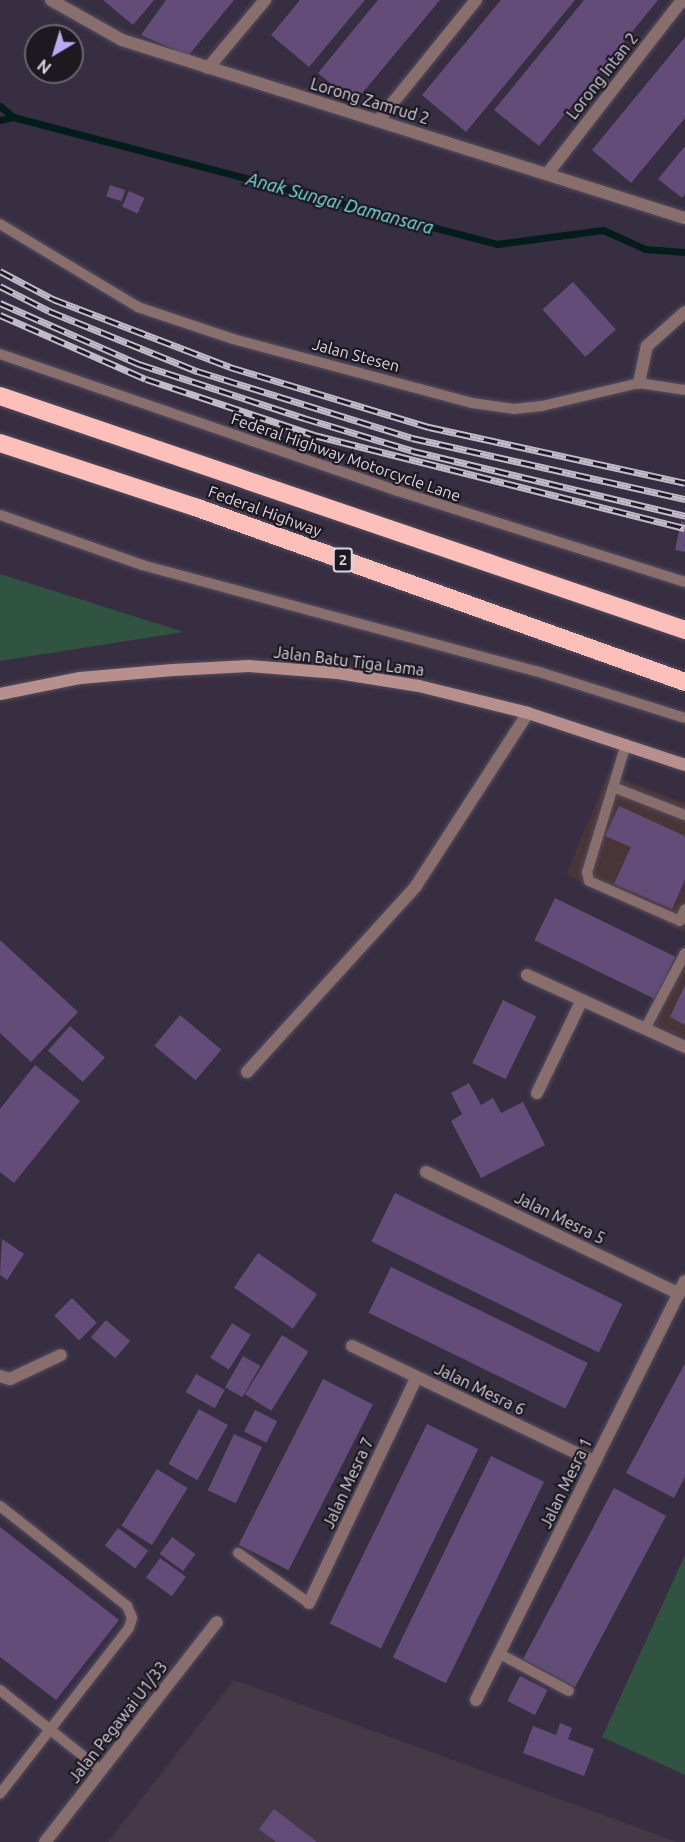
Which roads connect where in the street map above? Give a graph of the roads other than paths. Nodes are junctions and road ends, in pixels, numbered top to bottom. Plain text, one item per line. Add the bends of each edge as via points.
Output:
1 (51, 0) edge
2 (265, 0) edge
3 (476, 0) edge
4 (682, 0) edge
5 (208, 68) junction
6 (378, 121) junction
7 (549, 172) junction
8 (685, 218) edge
9 (0, 224) edge
10 (685, 312) edge
11 (0, 354) edge
12 (639, 383) junction
13 (685, 390) edge
14 (0, 396) edge
15 (0, 443) edge
16 (0, 515) edge
17 (685, 582) edge
18 (685, 630) edge
19 (685, 681) edge
20 (0, 694) edge
21 (528, 713) junction
22 (685, 718) edge
23 (626, 744) junction
24 (685, 765) edge
25 (613, 787) junction
26 (685, 815) edge
27 (685, 909) edge
28 (685, 953) edge
29 (527, 975) dead end
30 (582, 1000) junction
31 (645, 1029) junction
32 (685, 1047) edge
33 (247, 1072) dead end
34 (537, 1093) dead end
35 (426, 1172) dead end
36 (685, 1281) edge
37 (679, 1294) junction
38 (352, 1346) dead end
39 (61, 1355) dead end
40 (0, 1377) edge
41 (417, 1377) junction
42 (595, 1462) junction
43 (0, 1506) edge
44 (238, 1553) dead end
45 (309, 1603) joint
46 (217, 1622) dead end
47 (500, 1654) junction
48 (0, 1690) edge
49 (569, 1691) dead end
50 (476, 1700) dead end
51 (50, 1730) junction
52 (101, 1770) junction
53 (0, 1794) edge
54 (45, 1842) edge

1 - 5 street, Lorong Zamrud 2 via 122,40
2 - 5 street
3 - 6 street
4 - 7 street, Lorong Intan 2
5 - 6 street, Lorong Zamrud 2
6 - 7 street, Lorong Zamrud 2
7 - 8 street, Lorong Zamrud 2
9 - 12 lane, Jalan Stesen via 138,307 233,339 472,403 514,409 542,406
10 - 12 street via 647,346
11 - 17 lane, Federal Highway Motorcycle Lane via 398,491
12 - 13 lane
14 - 18 highway, Federal Highway
15 - 19 highway, Federal Highway / 2 via 195,507
16 - 22 lane via 142,564 536,671
20 - 21 street, Jalan Batu Tiga Lama via 80,678 249,666 338,673 419,686
21 - 23 street, Jalan Batu Tiga Lama
21 - 33 street via 416,886
23 - 24 street, Jalan Batu Tiga Lama
23 - 25 lane
25 - 26 lane
25 - 27 lane via 586,872 589,881 680,921
28 - 31 lane
29 - 30 street
30 - 31 street
30 - 34 street
31 - 32 street
35 - 37 street, Jalan Mesra 5
36 - 37 street, Jalan Mesra 1
37 - 42 street, Jalan Mesra 1
38 - 41 street, Jalan Mesra 6
39 - 40 street via 10,1379
41 - 42 street, Jalan Mesra 6
41 - 45 street, Jalan Mesra 7
42 - 47 street, Jalan Mesra 1
43 - 51 lane via 127,1606 132,1618 129,1628
44 - 45 lane
46 - 52 street, Jalan Pegawai U1/33
47 - 49 lane
47 - 50 street, Jalan Mesra 1
48 - 51 lane
51 - 52 lane
51 - 53 lane
52 - 54 street, Jalan Pegawai U1/33

